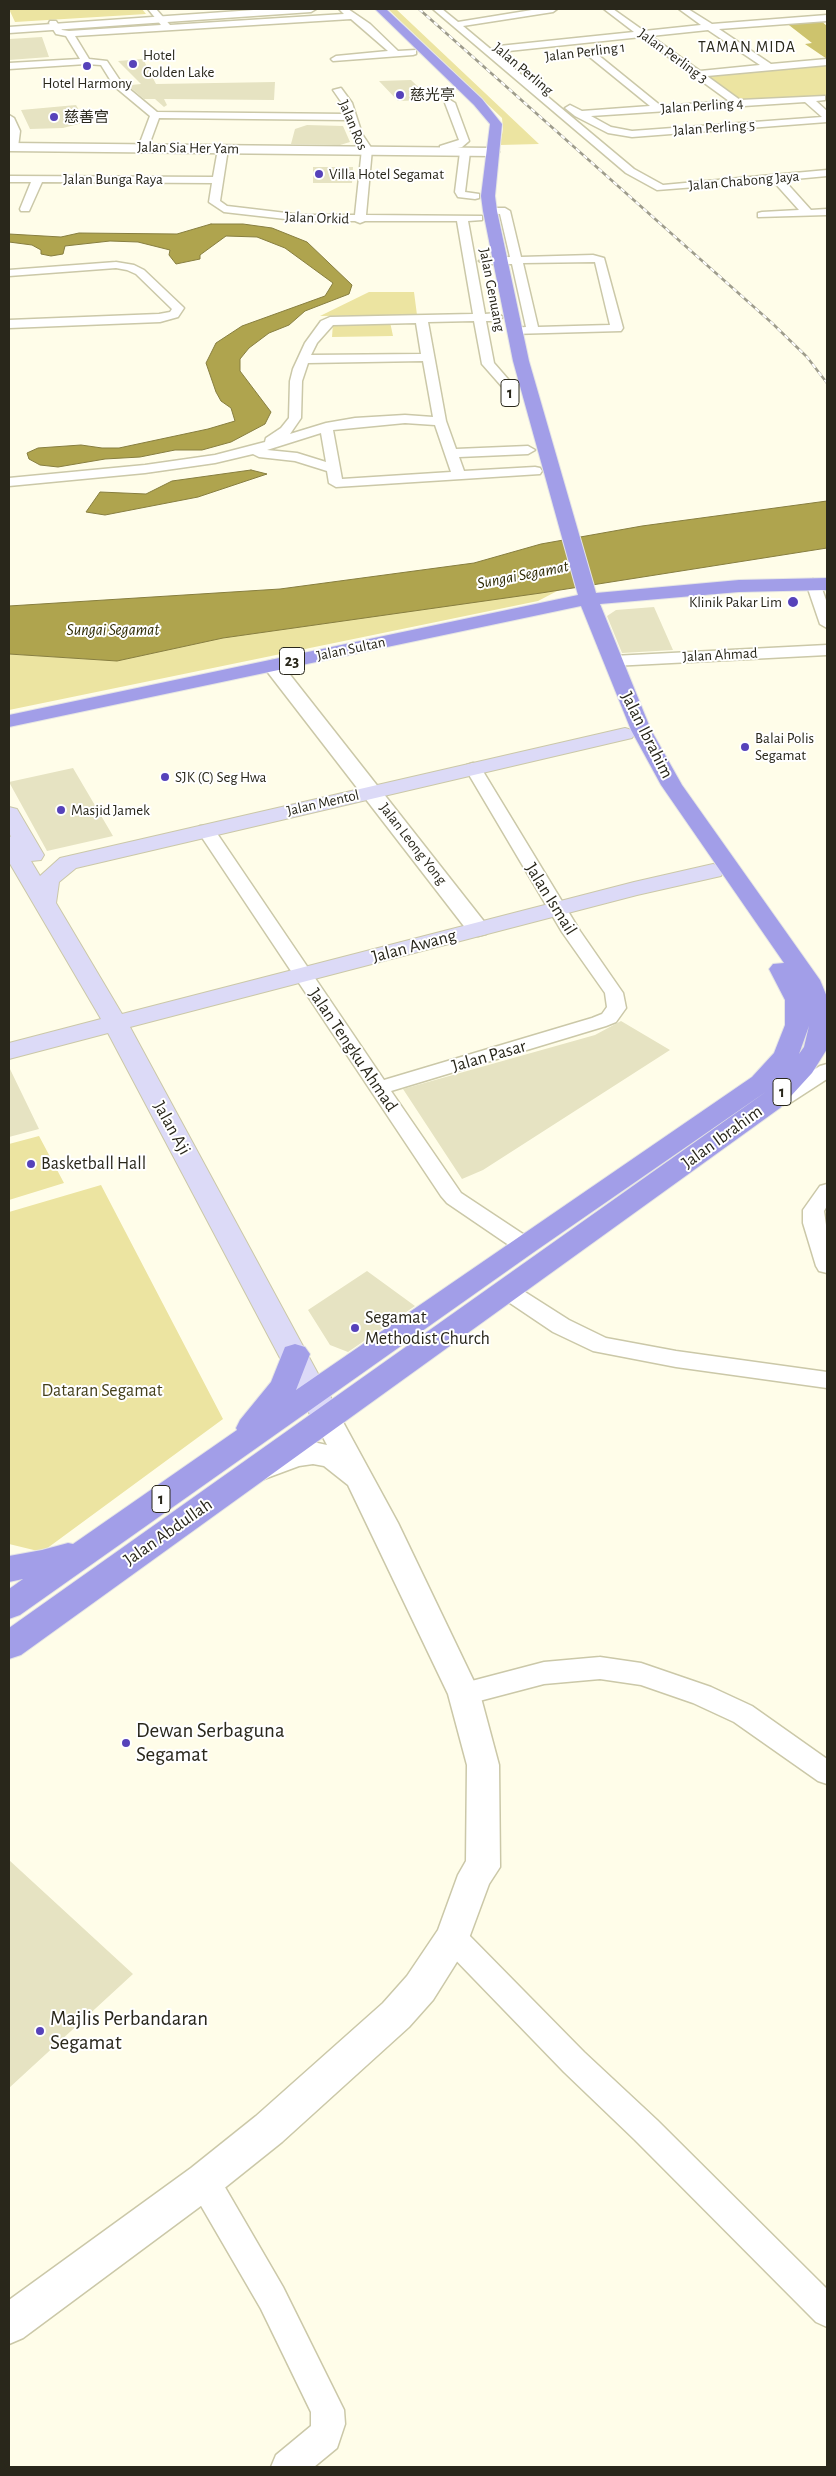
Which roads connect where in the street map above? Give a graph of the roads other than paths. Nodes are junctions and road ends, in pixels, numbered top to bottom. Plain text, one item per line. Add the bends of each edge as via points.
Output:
1 (311, 9) edge
2 (342, 9) edge
3 (369, 9) edge
4 (380, 9) edge
5 (437, 9) edge
6 (553, 9) edge
7 (608, 9) edge
8 (683, 9) edge
9 (536, 11) junction
10 (264, 12) edge
11 (352, 16) junction
12 (160, 18) edge
13 (826, 19) edge
14 (469, 23) junction
15 (551, 23) dead end
16 (53, 25) junction
17 (456, 25) junction
18 (710, 27) junction
19 (9, 28) edge
20 (69, 34) junction
21 (642, 34) junction
22 (400, 39) junction
23 (382, 40) junction
24 (656, 44) junction
25 (636, 46) dead end
26 (500, 49) junction
27 (608, 50) dead end
28 (413, 52) junction
29 (395, 53) junction
30 (85, 59) junction
31 (336, 59) dead end
32 (513, 61) junction
33 (502, 62) junction
34 (827, 62) edge
35 (9, 65) edge
36 (769, 67) junction
37 (699, 74) junction
38 (338, 90) dead end
39 (827, 98) edge
40 (807, 99) junction
41 (450, 103) dead end
42 (739, 104) junction
43 (659, 108) junction
44 (578, 114) junction
45 (155, 115) junction
46 (353, 117) junction
47 (9, 118) edge
48 (11, 147) edge
49 (143, 148) junction
50 (223, 148) junction
51 (444, 148) junction
52 (367, 150) junction
53 (482, 150) junction
54 (827, 173) edge
55 (776, 178) junction
56 (9, 179) edge
57 (38, 180) junction
58 (217, 180) junction
59 (25, 209) dead end
60 (827, 212) edge
61 (808, 213) junction
62 (762, 214) dead end
63 (484, 215) junction
64 (462, 218) junction
65 (360, 220) junction
66 (500, 260) junction
67 (9, 274) edge
68 (497, 317) junction
69 (421, 318) junction
70 (480, 318) junction
71 (9, 324) edge
72 (515, 331) junction
73 (533, 331) junction
74 (428, 357) junction
75 (303, 359) junction
76 (518, 403) junction
77 (296, 418) junction
78 (440, 421) junction
79 (322, 429) junction
80 (525, 442) joint
81 (262, 446) junction
82 (247, 452) junction
83 (450, 453) junction
84 (334, 469) junction
85 (535, 471) junction
86 (459, 476) junction
87 (9, 482) edge
88 (540, 489) dead end
89 (821, 587) edge
90 (580, 600) junction
91 (827, 624) edge
92 (827, 650) edge
93 (613, 661) junction
94 (273, 666) junction
95 (56, 712) junction
96 (15, 718) edge
97 (9, 730) edge
98 (625, 734) junction
99 (473, 768) junction
100 (372, 792) junction
101 (9, 814) edge
102 (206, 830) junction
103 (9, 843) edge
104 (68, 863) junction
105 (713, 871) junction
106 (45, 902) junction
107 (558, 909) junction
108 (478, 929) junction
109 (303, 976) junction
110 (822, 1001) edge
111 (599, 1022) joint
112 (116, 1024) junction
113 (9, 1051) edge
114 (827, 1070) edge
115 (378, 1088) junction
116 (771, 1102) junction
117 (827, 1191) edge
118 (524, 1245) junction
119 (827, 1266) edge
120 (506, 1290) junction
121 (295, 1354) junction
122 (827, 1380) edge
123 (321, 1406) junction
124 (222, 1458) junction
125 (247, 1476) junction
126 (361, 1482) junction
127 (94, 1545) junction
128 (9, 1569) edge
129 (9, 1606) edge
130 (11, 1638) edge
131 (464, 1694) junction
132 (827, 1773) edge
133 (453, 1938) junction
134 (204, 2181) junction
135 (827, 2311) edge
136 (9, 2324) edge
137 (288, 2467) edge

1 - 10 street
2 - 11 street
3 - 22 highway, Jalan Genuang / 1
4 - 53 highway, Jalan Genuang / 1 via 489,113 496,124
5 - 17 street
6 - 9 street
7 - 21 street, Jalan Perling 3
8 - 18 street
9 - 14 street
9 - 15 street
10 - 11 street
10 - 12 street
11 - 23 street via 371,25
12 - 16 street
12 - 20 street
13 - 18 street
14 - 17 street
14 - 26 street, Jalan Perling
16 - 19 street
16 - 20 street via 59,32
17 - 33 street
18 - 21 street
18 - 36 street
20 - 30 street
21 - 24 street, Jalan Perling 3
21 - 26 street via 570,38
22 - 23 street
22 - 28 highway, Jalan Genuang / 1
23 - 29 street
24 - 25 street, Jalan Perling 1
24 - 37 street, Jalan Perling 3
26 - 32 street, Jalan Perling
27 - 43 street, Jalan Perling 1 via 585,52
28 - 29 street
28 - 53 highway, Jalan Genuang / 1 via 482,118
29 - 31 street
30 - 35 street
30 - 45 street via 104,63 117,84
32 - 33 street
32 - 44 street, Jalan Perling
33 - 55 street, Jalan Chabong Jaya via 630,171 661,188
34 - 36 street
36 - 37 street
37 - 42 street, Jalan Perling 3
38 - 46 street, Jalan Ros
39 - 40 street, Jalan Perling 4
40 - 42 street, Jalan Perling 4
40 - 44 street, Jalan Perling 5 via 826,118 627,134 608,130
41 - 51 street via 464,141
42 - 43 street, Jalan Perling 4
43 - 44 street, Jalan Perling 4
45 - 46 street
45 - 49 street
46 - 52 street, Jalan Ros via 357,134
47 - 48 street via 15,131
48 - 49 street, Jalan Sia Her Yam
49 - 50 street, Jalan Sia Her Yam
50 - 52 street, Jalan Sia Her Yam
50 - 58 street, Jalan Orkid
51 - 52 street, Jalan Sia Her Yam
51 - 53 street, Jalan Sia Her Yam
52 - 53 street, Jalan Sia Her Yam
52 - 65 street, Jalan Ros
53 - 63 highway, Jalan Genuang / 1 via 488,196
53 - 63 highway, Jalan Genuang / 1 via 475,196
54 - 55 street, Jalan Chabong Jaya
55 - 61 street
56 - 57 street, Jalan Bunga Raya
57 - 58 street, Jalan Bunga Raya
57 - 59 street
58 - 65 street, Jalan Orkid via 214,202 224,209 304,218
60 - 61 street
61 - 62 street
63 - 64 street, Jalan Orkid
63 - 66 highway, Jalan Genuang / 1
64 - 65 street, Jalan Orkid
64 - 70 street
66 - 68 highway, Jalan Genuang / 1
66 - 72 highway, Jalan Genuang / 1
66 - 73 street
66 - 73 street via 600,260 619,326 613,329
67 - 71 street via 116,265 140,272 178,308 174,314 160,318
68 - 70 street
68 - 76 highway, Jalan Genuang / 1
69 - 70 street
69 - 74 street
69 - 75 street via 330,321 311,343
70 - 76 street via 488,364
72 - 73 street
72 - 76 highway, Jalan Genuang / 1 via 530,395
74 - 75 street
74 - 78 street
75 - 77 street via 296,381
76 - 90 highway, Jalan Genuang / 1 via 556,478 558,519
77 - 79 street via 307,429
77 - 81 street via 286,431
78 - 79 street via 371,420
78 - 83 street
79 - 81 street
79 - 84 street
80 - 83 street
80 - 85 highway
81 - 82 street
82 - 84 street via 297,457
82 - 87 street via 178,465
83 - 86 street
84 - 86 street via 336,483
85 - 86 street
85 - 88 highway
89 - 90 highway, Jalan Sultan / 23 via 738,594
89 - 91 street
90 - 93 highway, Jalan Ibrahim / 1
90 - 94 highway, Jalan Sultan / 23
90 - 98 highway, Jalan Ibrahim / 1 via 605,690
92 - 93 street, Jalan Ahmad
93 - 110 highway, Jalan Ibrahim / 1 via 641,730 668,777
94 - 95 highway, Jalan Sultan / 23
94 - 100 street, Jalan Leong Yong
95 - 96 highway, Jalan Sultan / 23
95 - 97 highway, Jalan Sultan / 23
98 - 99 main road, Jalan Mentol
98 - 105 highway, Jalan Ibrahim / 1 via 666,803
99 - 100 main road, Jalan Mentol
99 - 107 street, Jalan Ismail
100 - 102 main road, Jalan Mentol
100 - 108 street, Jalan Leong Yong
101 - 104 main road via 38,860
102 - 104 main road, Jalan Mentol
102 - 109 street, Jalan Tengku Ahmad
103 - 106 main road, Jalan Aji
104 - 106 main road, Jalan Mentol via 49,880
105 - 107 main road, Jalan Awang
105 - 118 highway, Jalan Ibrahim / 1 via 792,987 798,1011 793,1040 786,1055 761,1083
106 - 112 main road, Jalan Aji
107 - 108 main road, Jalan Awang
107 - 111 street, Jalan Ismail via 570,932 614,993 617,1008
108 - 109 main road, Jalan Awang
109 - 112 main road, Jalan Awang
109 - 115 street, Jalan Tengku Ahmad
110 - 116 highway, Jalan Ibrahim / 1 via 821,1030 816,1047 789,1085
111 - 115 street, Jalan Pasar
112 - 113 main road, Jalan Awang
112 - 121 main road, Jalan Aji
114 - 116 street via 789,1095
115 - 118 street, Jalan Tengku Ahmad via 454,1198
116 - 120 highway, Jalan Ibrahim / 1
117 - 119 street via 813,1210
118 - 123 highway, Jalan Ibrahim / 1
120 - 122 street via 561,1326 601,1345
120 - 123 highway, Jalan Ibrahim / 1
121 - 123 main road, Jalan Aji
121 - 124 highway via 282,1387 256,1422
123 - 124 highway, Jalan Abdullah / 1
123 - 125 highway, Jalan Abdullah / 1
123 - 126 street
124 - 127 highway, Jalan Abdullah / 1
125 - 126 street via 295,1456 314,1453 334,1457
125 - 130 highway, Jalan Abdullah / 1
126 - 131 street
127 - 128 highway via 42,1564
127 - 129 highway, Jalan Abdullah / 1
131 - 132 street via 544,1673 600,1668 641,1674 702,1695 743,1714
131 - 133 street via 483,1765 483,1867 475,1875
133 - 134 street via 420,1988 396,2015 269,2129
133 - 135 street
134 - 136 street
134 - 137 street via 272,2298 327,2410 325,2436

